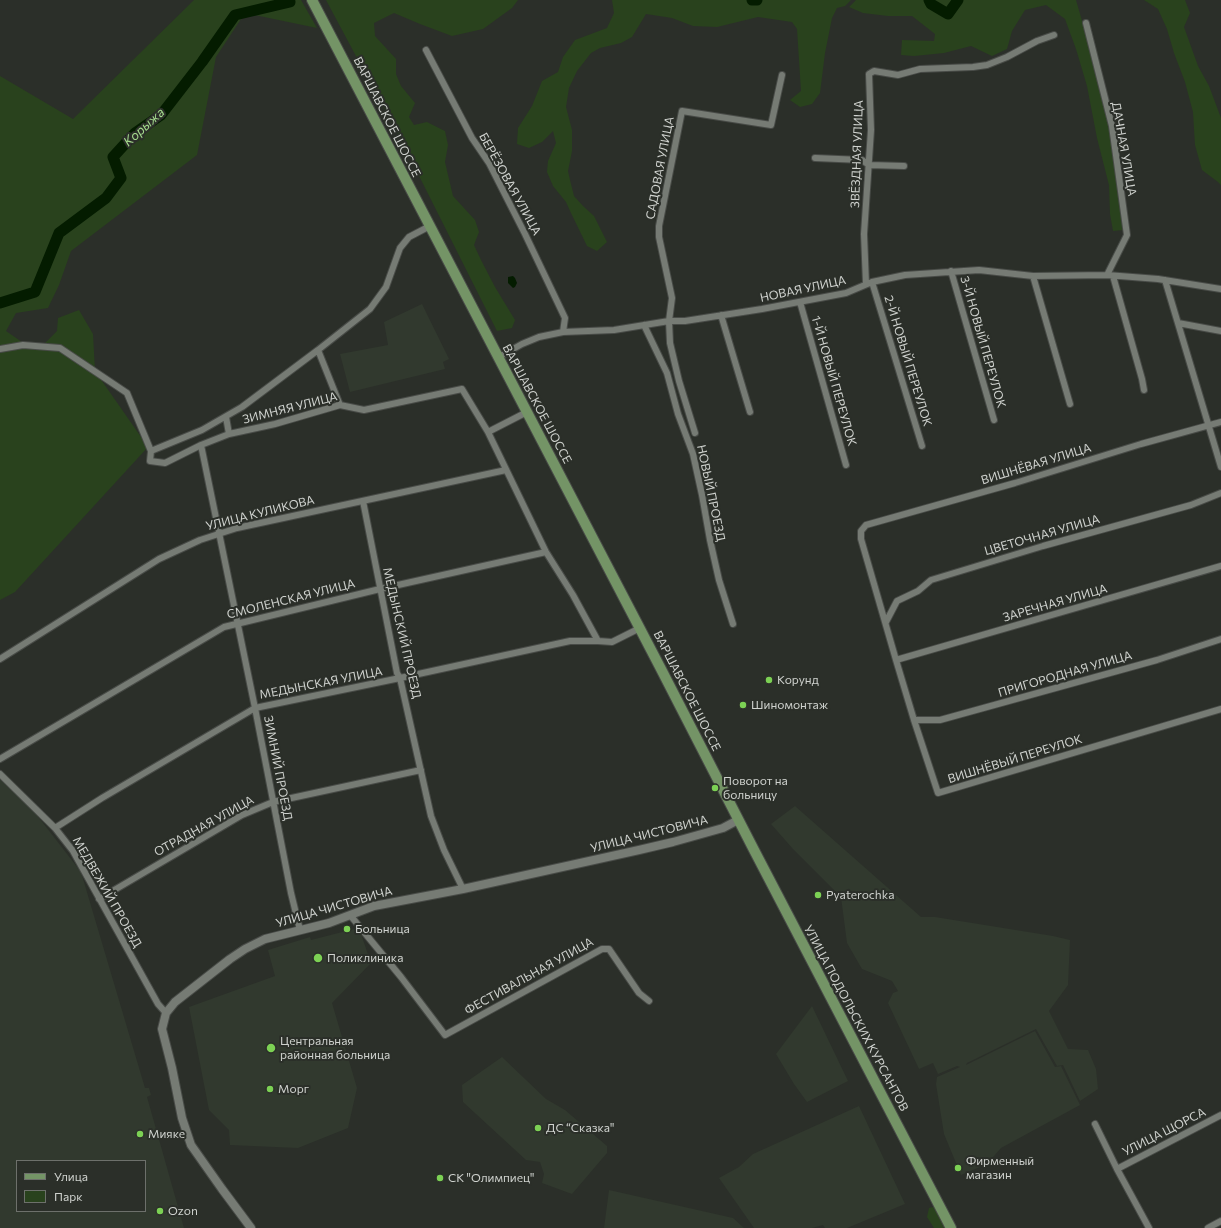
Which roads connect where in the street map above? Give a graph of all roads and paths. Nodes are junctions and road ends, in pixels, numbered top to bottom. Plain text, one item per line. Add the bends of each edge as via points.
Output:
1 (312, 0) edge
2 (1086, 24) dead end
3 (1054, 35) dead end
4 (426, 50) dead end
5 (782, 75) dead end
6 (814, 158) dead end
7 (869, 164) junction
8 (904, 166) dead end
9 (430, 226) junction
10 (950, 271) junction
11 (1033, 276) junction
12 (1110, 276) junction
13 (1165, 280) junction
14 (869, 283) junction
15 (1221, 289) edge
16 (800, 302) junction
17 (721, 315) junction
18 (669, 321) junction
19 (1178, 323) junction
20 (644, 325) junction
21 (1221, 331) edge
22 (563, 332) junction
23 (0, 349) edge
24 (318, 350) junction
25 (499, 357) junction
26 (1144, 390) dead end
27 (1070, 404) dead end
28 (340, 405) junction
29 (527, 412) junction
30 (750, 412) dead end
31 (226, 417) junction
32 (994, 420) dead end
33 (1221, 422) edge
34 (1208, 426) junction
35 (488, 432) junction
36 (695, 433) dead end
37 (229, 434) junction
38 (201, 445) junction
39 (922, 446) dead end
40 (152, 451) junction
41 (846, 465) dead end
42 (1221, 467) edge
43 (506, 470) junction
44 (1221, 493) edge
45 (363, 501) junction
46 (861, 531) joint
47 (218, 533) junction
48 (546, 552) junction
49 (1221, 566) edge
50 (380, 589) junction
51 (886, 622) junction
52 (237, 623) junction
53 (733, 624) dead end
54 (640, 628) junction
55 (1221, 639) edge
56 (598, 641) junction
57 (0, 659) edge
58 (896, 660) junction
59 (400, 678) junction
60 (255, 708) junction
61 (1221, 709) edge
62 (914, 720) junction
63 (0, 759) edge
64 (421, 770) junction
65 (0, 774) edge
66 (273, 802) junction
67 (738, 820) junction
68 (55, 828) junction
69 (463, 889) junction
70 (99, 899) junction
71 (350, 915) junction
72 (300, 930) junction
73 (649, 1001) dead end
74 (166, 1013) junction
75 (1221, 1115) edge
76 (1095, 1124) dead end
77 (1117, 1169) junction
78 (1221, 1221) edge
79 (251, 1228) edge
80 (951, 1228) edge
81 (1149, 1228) edge
82 (1208, 1228) edge

1 - 9 main road, ВАРШАВСКОЕ ШОССЕ
2 - 12 street, ДАЧНАЯ УЛИЦА via 1112,126 1127,235
3 - 7 street, ЗВЁЗДНАЯ УЛИЦА via 987,65 920,69 898,75 874,71 869,74
4 - 22 street, БЕРЁЗОВАЯ УЛИЦА via 525,234 565,318
5 - 18 street, САДОВАЯ УЛИЦА via 771,125 682,112 659,231 672,298
6 - 7 street via 862,160
7 - 8 street
7 - 14 street, ЗВЁЗДНАЯ УЛИЦА via 864,234
9 - 24 street via 409,237 400,248 386,287 370,308
9 - 25 main road, ВАРШАВСКОЕ ШОССЕ
10 - 11 street, НОВАЯ УЛИЦА via 979,270
10 - 14 street, НОВАЯ УЛИЦА via 905,275
10 - 32 street, 3-Й НОВЫЙ ПЕРЕУЛОК
11 - 12 street, НОВАЯ УЛИЦА
11 - 27 street
12 - 13 street, НОВАЯ УЛИЦА
12 - 26 street
13 - 15 street, НОВАЯ УЛИЦА
13 - 19 street
14 - 16 street, НОВАЯ УЛИЦА via 846,293
14 - 39 street, 2-Й НОВЫЙ ПЕРЕУЛОК
16 - 17 street, НОВАЯ УЛИЦА
16 - 41 street, 1-Й НОВЫЙ ПЕРЕУЛОК
17 - 18 street, НОВАЯ УЛИЦА
17 - 30 street
18 - 20 street, НОВАЯ УЛИЦА
18 - 36 street via 674,362
19 - 21 street
19 - 34 street
20 - 22 street, НОВАЯ УЛИЦА via 614,330
20 - 53 street, НОВЫЙ ПРОЕЗД via 667,373 678,414 693,454 719,580
22 - 25 street, НОВАЯ УЛИЦА via 539,337
23 - 40 street via 23,345 60,348 127,393
24 - 28 street
24 - 31 street
25 - 29 main road, ВАРШАВСКОЕ ШОССЕ
28 - 35 street, ЗИМНЯЯ УЛИЦА via 364,410 462,389
28 - 37 street, ЗИМНЯЯ УЛИЦА
29 - 35 street
29 - 54 main road, ВАРШАВСКОЕ ШОССЕ
31 - 37 street
31 - 40 street
33 - 34 street, ВИШНЁВАЯ УЛИЦА
34 - 42 street
34 - 46 street, ВИШНЁВАЯ УЛИЦА via 866,525
35 - 43 street
37 - 38 street, ЗИМНЯЯ УЛИЦА
38 - 40 street, ЗИМНЯЯ УЛИЦА via 165,463 150,461
38 - 47 street, ЗИМНИЙ ПРОЕЗД
43 - 45 street, УЛИЦА КУЛИКОВА
43 - 48 street
44 - 51 street, ЦВЕТОЧНАЯ УЛИЦА via 1191,505 931,580 918,591 897,601
45 - 47 street, УЛИЦА КУЛИКОВА
45 - 50 street, МЕДЫНСКИЙ ПРОЕЗД
46 - 51 street, ВИШНЁВЫЙ ПЕРЕУЛОК via 861,539
47 - 52 street, ЗИМНИЙ ПРОЕЗД
47 - 57 street, УЛИЦА КУЛИКОВА via 158,559
48 - 50 street, СМОЛЕНСКАЯ УЛИЦА
48 - 56 street
49 - 58 street, ЗАРЕЧНАЯ УЛИЦА
50 - 52 street, СМОЛЕНСКАЯ УЛИЦА
50 - 59 street, МЕДЫНСКИЙ ПРОЕЗД
51 - 58 street, ВИШНЁВЫЙ ПЕРЕУЛОК
52 - 60 street, ЗИМНИЙ ПРОЕЗД
52 - 63 street, СМОЛЕНСКАЯ УЛИЦА via 224,627
54 - 56 street, МЕДЫНСКАЯ УЛИЦА via 612,642
54 - 67 main road, ВАРШАВСКОЕ ШОССЕ
55 - 62 street, ПРИГОРОДНАЯ УЛИЦА via 1157,660 940,720
56 - 59 street, МЕДЫНСКАЯ УЛИЦА via 570,641
58 - 62 street, ВИШНЁВЫЙ ПЕРЕУЛОК
59 - 60 street, МЕДЫНСКАЯ УЛИЦА
59 - 64 street, МЕДЫНСКИЙ ПРОЕЗД
60 - 66 street, ЗИМНИЙ ПРОЕЗД
60 - 68 street, МЕДЫНСКАЯ УЛИЦА
61 - 62 street, ВИШНЁВЫЙ ПЕРЕУЛОК via 938,793
64 - 66 street, ОТРАДНАЯ УЛИЦА
64 - 69 street, МЕДЫНСКИЙ ПРОЕЗД via 431,816
65 - 68 street, МЕДВЕЖИЙ ПРОЕЗД
66 - 70 street, ОТРАДНАЯ УЛИЦА via 242,815
66 - 72 street, ЗИМНИЙ ПРОЕЗД
67 - 69 street, УЛИЦА ЧИСТОВИЧА via 722,828 674,842
67 - 80 main road, УЛИЦА ПОДОЛЬСКИХ КУРСАНТОВ
68 - 70 street, МЕДВЕЖИЙ ПРОЕЗД via 74,852
69 - 71 street, УЛИЦА ЧИСТОВИЧА via 374,906
70 - 74 street, МЕДВЕЖИЙ ПРОЕЗД via 158,1004
71 - 72 street, УЛИЦА ЧИСТОВИЧА via 329,924
71 - 73 street, ФЕСТИВАЛЬНАЯ УЛИЦА via 445,1035 602,949 609,949 640,994
72 - 74 street, УЛИЦА ЧИСТОВИЧА via 265,939 244,949 175,1002
74 - 79 street via 162,1029 182,1118 191,1145
75 - 77 street, УЛИЦА ЩОРСА
76 - 77 street
77 - 81 street
78 - 82 street

